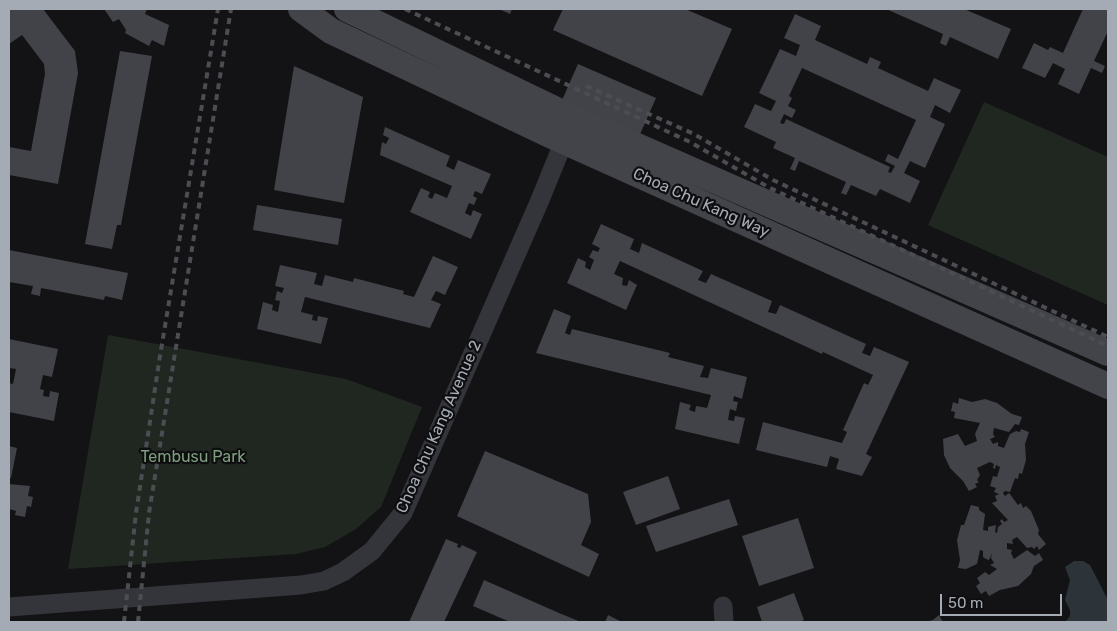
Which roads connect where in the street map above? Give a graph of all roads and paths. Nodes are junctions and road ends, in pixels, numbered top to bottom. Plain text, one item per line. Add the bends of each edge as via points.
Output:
1 (301, 9) edge
2 (347, 9) edge
3 (568, 130) junction
4 (1108, 352) edge
5 (1108, 386) edge
6 (9, 607) edge

1 - 3 main road, Choa Chu Kang Way via 331,31
2 - 3 main road, Choa Chu Kang Way
3 - 4 main road, Choa Chu Kang Way
3 - 5 main road, Choa Chu Kang Way
3 - 6 street, Choa Chu Kang Avenue 2 via 403,513 372,551 343,572 324,581 301,585

